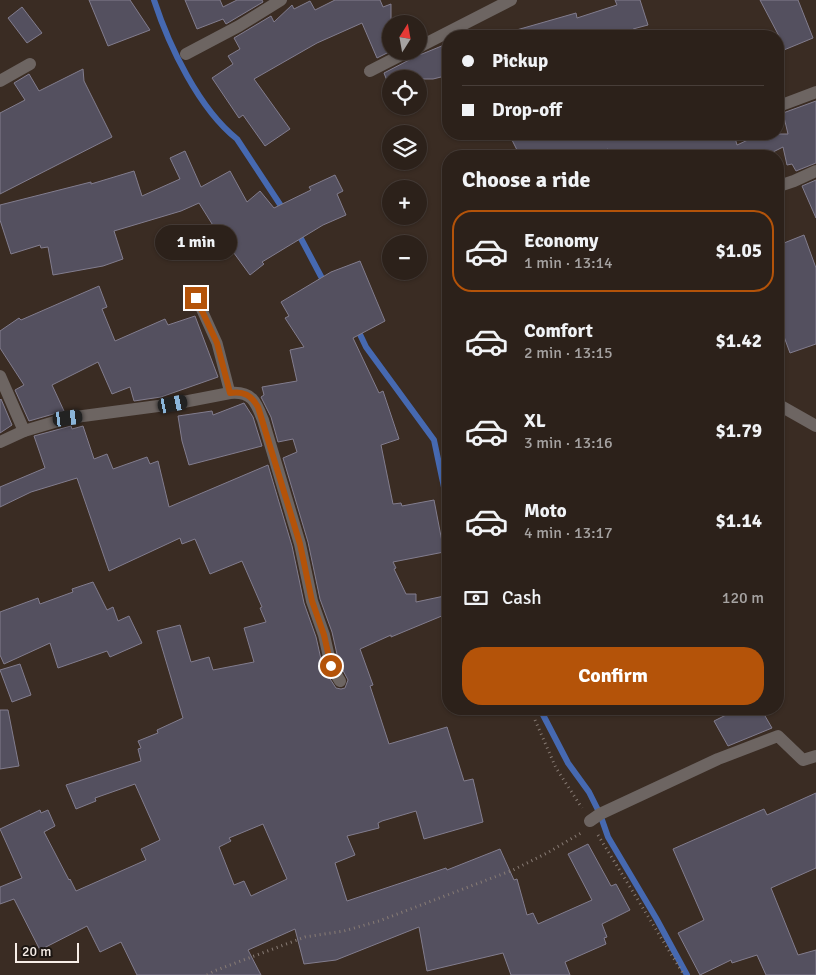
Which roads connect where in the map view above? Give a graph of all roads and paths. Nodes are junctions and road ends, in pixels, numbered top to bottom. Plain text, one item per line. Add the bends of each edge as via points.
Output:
1 (281, 0) edge
2 (511, 0) edge
3 (451, 30) edge
4 (442, 34) edge
5 (428, 42) edge
6 (186, 54) dead end
7 (391, 60) edge
8 (30, 64) dead end
9 (370, 71) dead end
10 (0, 81) edge
11 (816, 92) edge
12 (784, 104) edge
13 (816, 171) edge
14 (784, 184) edge
15 (196, 298) dead end
16 (0, 376) edge
17 (230, 393) junction
18 (784, 408) edge
19 (816, 426) edge
20 (24, 431) junction
21 (0, 442) edge
22 (340, 681) dead end
23 (534, 720) dead end
24 (816, 756) edge
25 (592, 824) junction
26 (207, 975) edge
27 (684, 975) edge

1 - 6 street
2 - 3 street
4 - 5 street
7 - 9 street
8 - 10 street
11 - 12 street
13 - 14 street
15 - 17 lane via 217,343
16 - 20 street
17 - 20 street via 68,418
17 - 22 street via 248,394 258,407 300,544 331,666
18 - 19 street
20 - 21 street
23 - 25 path via 556,768
24 - 25 street via 803,760 778,736 718,759 600,814
25 - 26 path via 548,853 513,870 379,922 305,937
25 - 27 path

